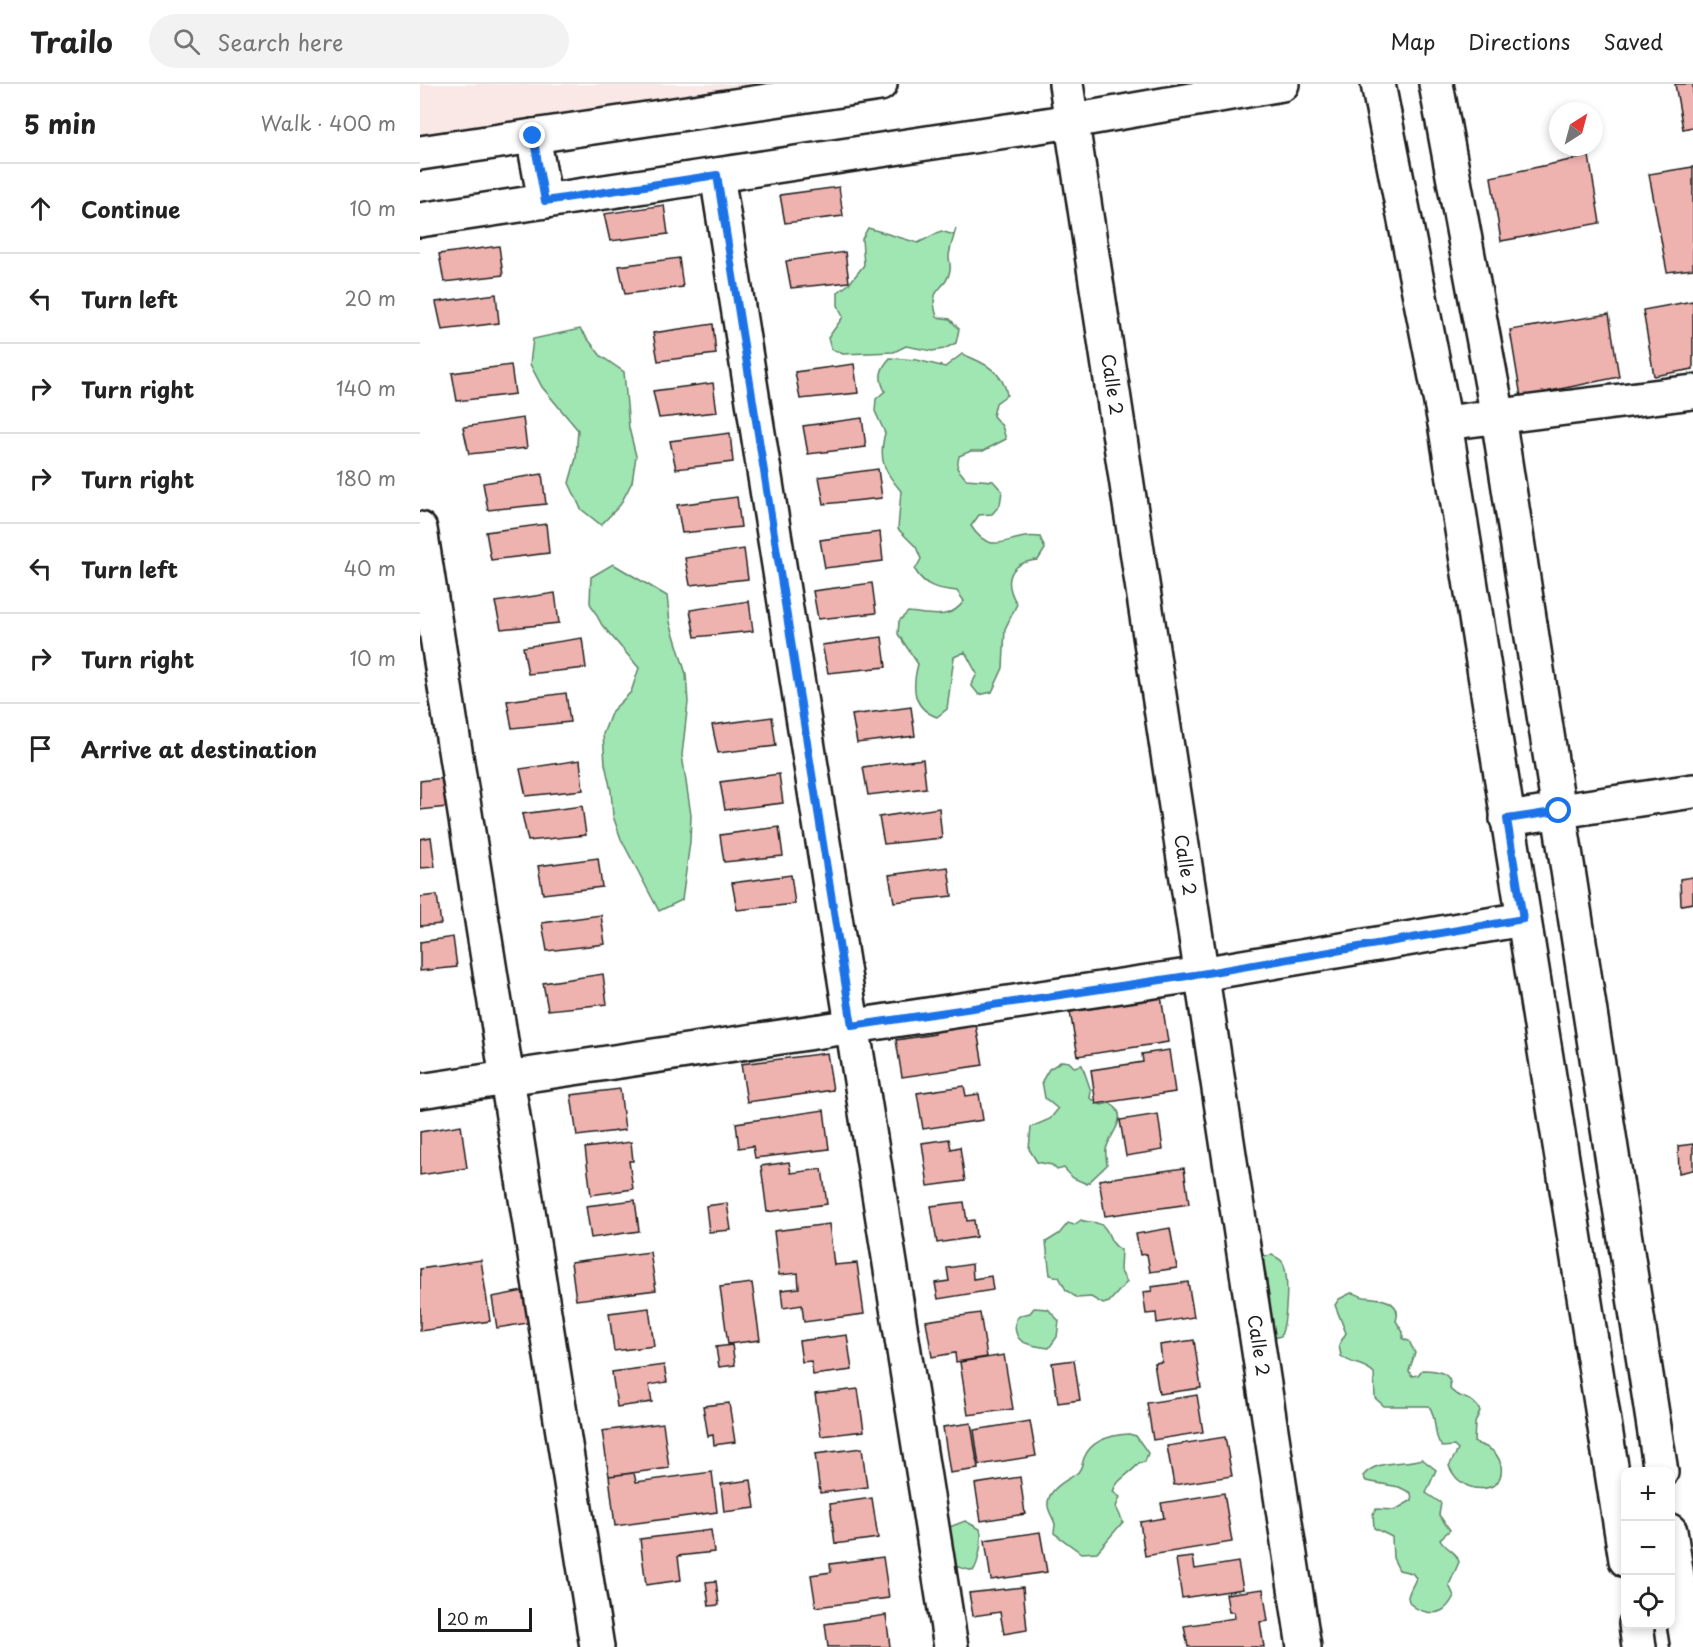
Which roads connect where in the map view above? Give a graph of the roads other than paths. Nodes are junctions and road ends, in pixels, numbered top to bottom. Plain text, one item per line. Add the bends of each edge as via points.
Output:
1 (880, 84) edge
2 (1066, 84) edge
3 (1282, 84) edge
4 (1378, 84) edge
5 (1436, 84) edge
6 (1072, 121) junction
7 (533, 136) junction
8 (420, 153) edge
9 (717, 175) junction
10 (545, 201) junction
11 (420, 220) edge
12 (1693, 392) edge
13 (1498, 417) junction
14 (1444, 423) junction
15 (420, 529) edge
16 (1693, 791) edge
17 (1559, 811) junction
18 (1507, 819) junction
19 (1523, 919) junction
20 (1201, 974) junction
21 (852, 1026) junction
22 (507, 1078) junction
23 (420, 1091) edge
24 (1660, 1467) edge
25 (1621, 1529) edge
26 (1675, 1560) edge
27 (1684, 1624) edge
28 (1637, 1629) edge
29 (597, 1647) edge
30 (951, 1647) edge
31 (1304, 1647) edge
32 (1639, 1647) edge

1 - 7 street
2 - 6 street, Calle 2
3 - 6 street
4 - 14 street
5 - 13 street
6 - 9 street
6 - 20 street, Calle 2
7 - 8 street
7 - 10 street
9 - 10 street
9 - 21 street
10 - 11 street
12 - 13 street
13 - 14 street
13 - 17 street
14 - 18 street
15 - 22 street
16 - 17 street
17 - 18 street
17 - 24 street
18 - 19 street
19 - 20 street
19 - 25 street
20 - 21 street
20 - 31 street, Calle 2
21 - 22 street
21 - 30 street
22 - 23 street
22 - 29 street
26 - 27 street
28 - 32 street

